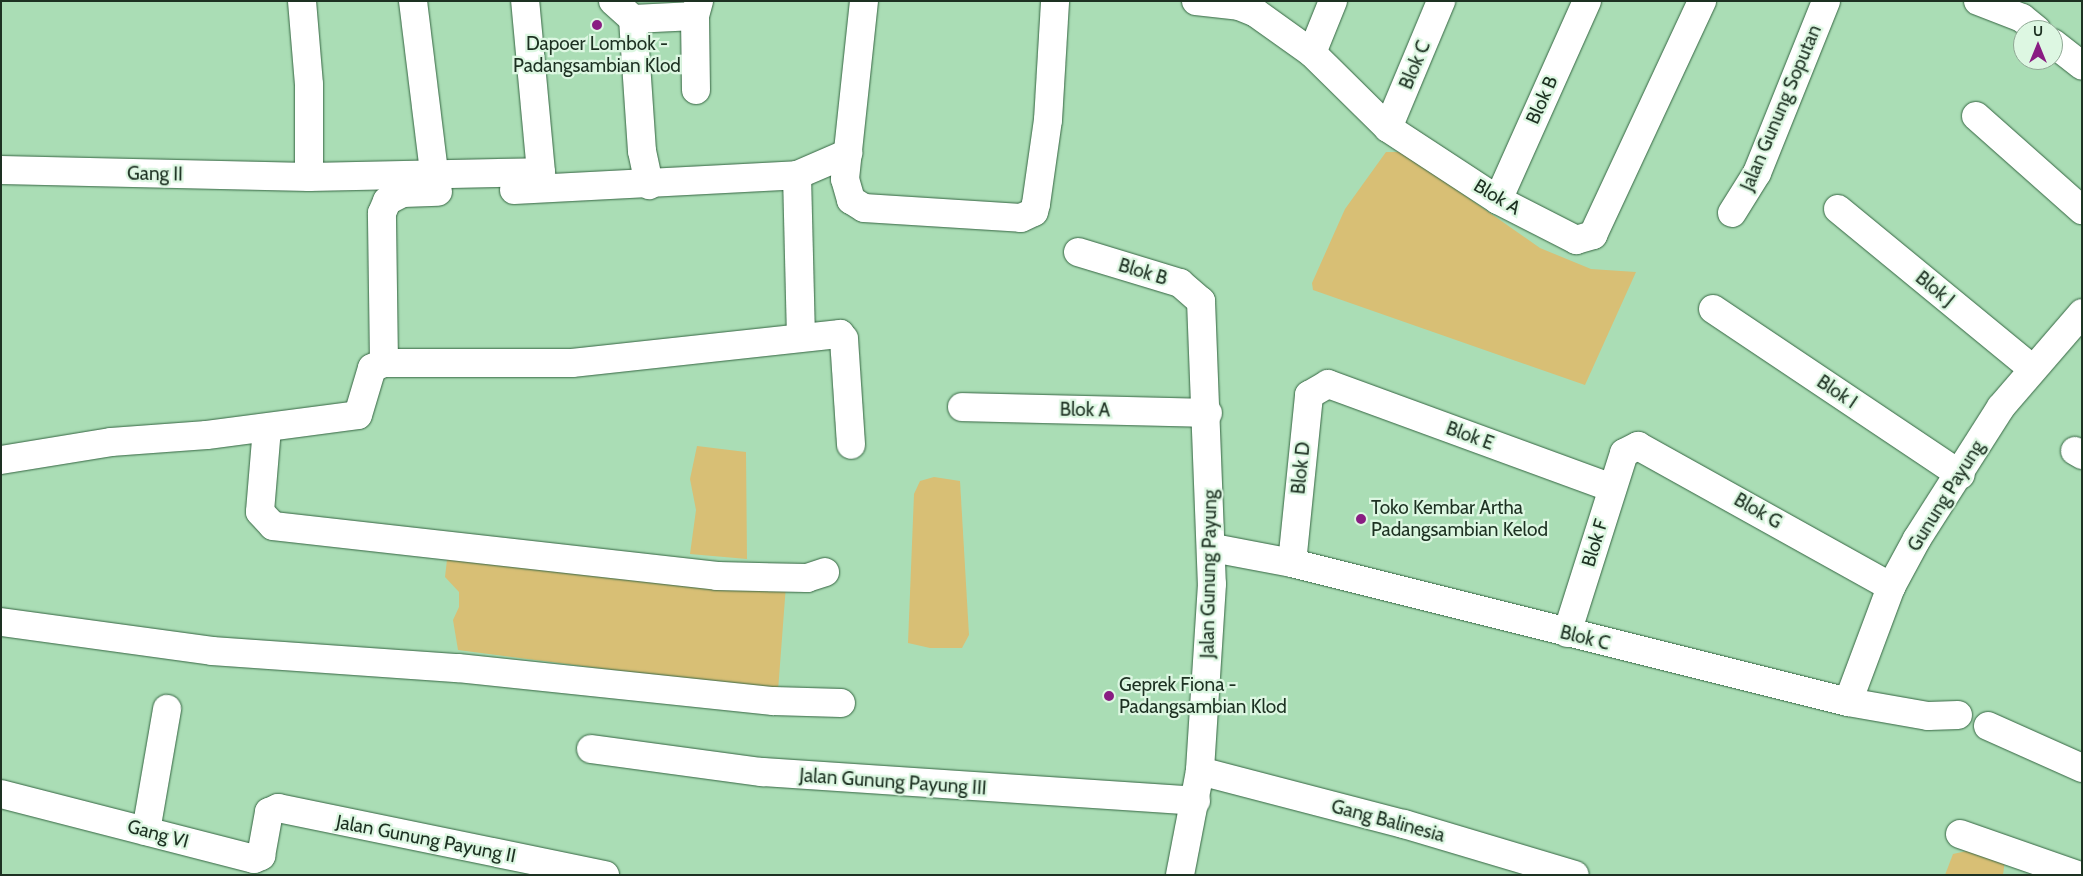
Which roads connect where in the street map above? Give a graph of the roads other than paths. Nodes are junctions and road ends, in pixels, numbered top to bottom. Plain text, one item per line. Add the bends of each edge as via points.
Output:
1 (302, 1) edge
2 (413, 1) edge
3 (525, 1) edge
4 (613, 1) edge
5 (864, 1) edge
6 (1055, 1) edge
7 (1196, 1) edge
8 (1333, 1) edge
9 (1442, 1) edge
10 (1587, 1) edge
11 (1702, 1) edge
12 (1826, 1) edge
13 (1978, 1) edge
14 (697, 9) edge
15 (2032, 16) edge
16 (633, 19) junction
17 (2063, 51) edge
18 (1312, 53) junction
19 (2082, 66) edge
20 (696, 90) dead end
21 (1976, 116) dead end
22 (1388, 128) junction
23 (848, 153) junction
24 (1, 170) edge
25 (434, 173) junction
26 (797, 174) junction
27 (309, 177) junction
28 (649, 185) junction
29 (1498, 200) junction
30 (1838, 209) dead end
31 (2082, 210) edge
32 (1732, 213) dead end
33 (1078, 252) dead end
34 (1201, 301) joint
35 (1714, 309) dead end
36 (2082, 313) edge
37 (800, 337) junction
38 (384, 363) junction
39 (2033, 369) junction
40 (1328, 384) joint
41 (962, 407) dead end
42 (1208, 413) junction
43 (267, 428) junction
44 (851, 445) dead end
45 (1624, 453) joint
46 (1, 460) edge
47 (1961, 475) junction
48 (1612, 488) junction
49 (1213, 548) junction
50 (1292, 563) junction
51 (825, 572) dead end
52 (1891, 587) junction
53 (1, 622) edge
54 (1568, 633) junction
55 (1848, 702) junction
56 (841, 703) dead end
57 (167, 709) dead end
58 (1958, 715) dead end
59 (1988, 726) dead end
60 (591, 748) dead end
61 (2082, 768) edge
62 (1200, 771) junction
63 (1, 794) edge
64 (1196, 801) junction
65 (278, 808) joint
66 (146, 831) junction
67 (1960, 834) dead end
68 (595, 874) edge
69 (1180, 875) edge
70 (1575, 875) edge
71 (2078, 875) edge

1 - 27 street via 309,85
2 - 25 street
3 - 25 street, Gang II via 541,172
4 - 16 street
5 - 23 street
6 - 23 street via 1048,120 1034,212 1021,218 864,208 846,192
7 - 18 street, Blok A via 1239,6 1256,13
8 - 18 street
9 - 22 street, Blok C
10 - 29 street, Blok B
11 - 29 street, Blok A via 1593,235 1576,240
12 - 32 street, Jalan Gunung Soputan via 1757,174
13 - 15 street
14 - 16 street
14 - 20 street
16 - 28 street via 642,151
17 - 19 street
18 - 22 street, Blok A
21 - 31 street
22 - 29 street, Blok A
23 - 26 street
24 - 27 street, Gang II
25 - 27 street, Gang II
26 - 28 street
26 - 37 street
28 - 38 street via 403,193 387,201 382,213
30 - 39 street, Blok J
33 - 34 street, Blok B via 1180,283
34 - 42 street, Jalan Gunung Payung
35 - 47 street, Blok I
36 - 39 street, Gunung Payung
37 - 38 street via 696,352 572,363
37 - 44 street via 843,336
38 - 43 street via 372,368 358,415
39 - 47 street, Gunung Payung via 2001,407
40 - 48 street, Blok E
40 - 50 street, Blok D via 1309,395
41 - 42 street, Blok A
42 - 49 street, Jalan Gunung Payung
43 - 46 street via 111,442
43 - 51 street via 260,512 273,526 717,576 807,578
45 - 48 street, Blok F
45 - 52 street, Blok G via 1644,446
47 - 52 street, Gunung Payung via 1917,539
48 - 54 street, Blok F
49 - 50 street, Blok C
49 - 62 street, Jalan Gunung Payung
50 - 54 street, Blok C
52 - 55 street, Gunung Payung
53 - 56 street via 212,651 458,668 773,701
54 - 55 street, Blok C
55 - 58 street, Blok C via 1928,716
57 - 66 street
59 - 61 street
60 - 64 street, Jalan Gunung Payung III via 772,773
62 - 64 street, Jalan Gunung Payung
62 - 70 street, Gang Balinesia via 1404,824
63 - 66 street, Gang VI
64 - 69 street, Jalan Gunung Payung
65 - 66 street, Gang VI via 269,812 259,859
65 - 68 street, Jalan Gunung Payung II
67 - 71 street

